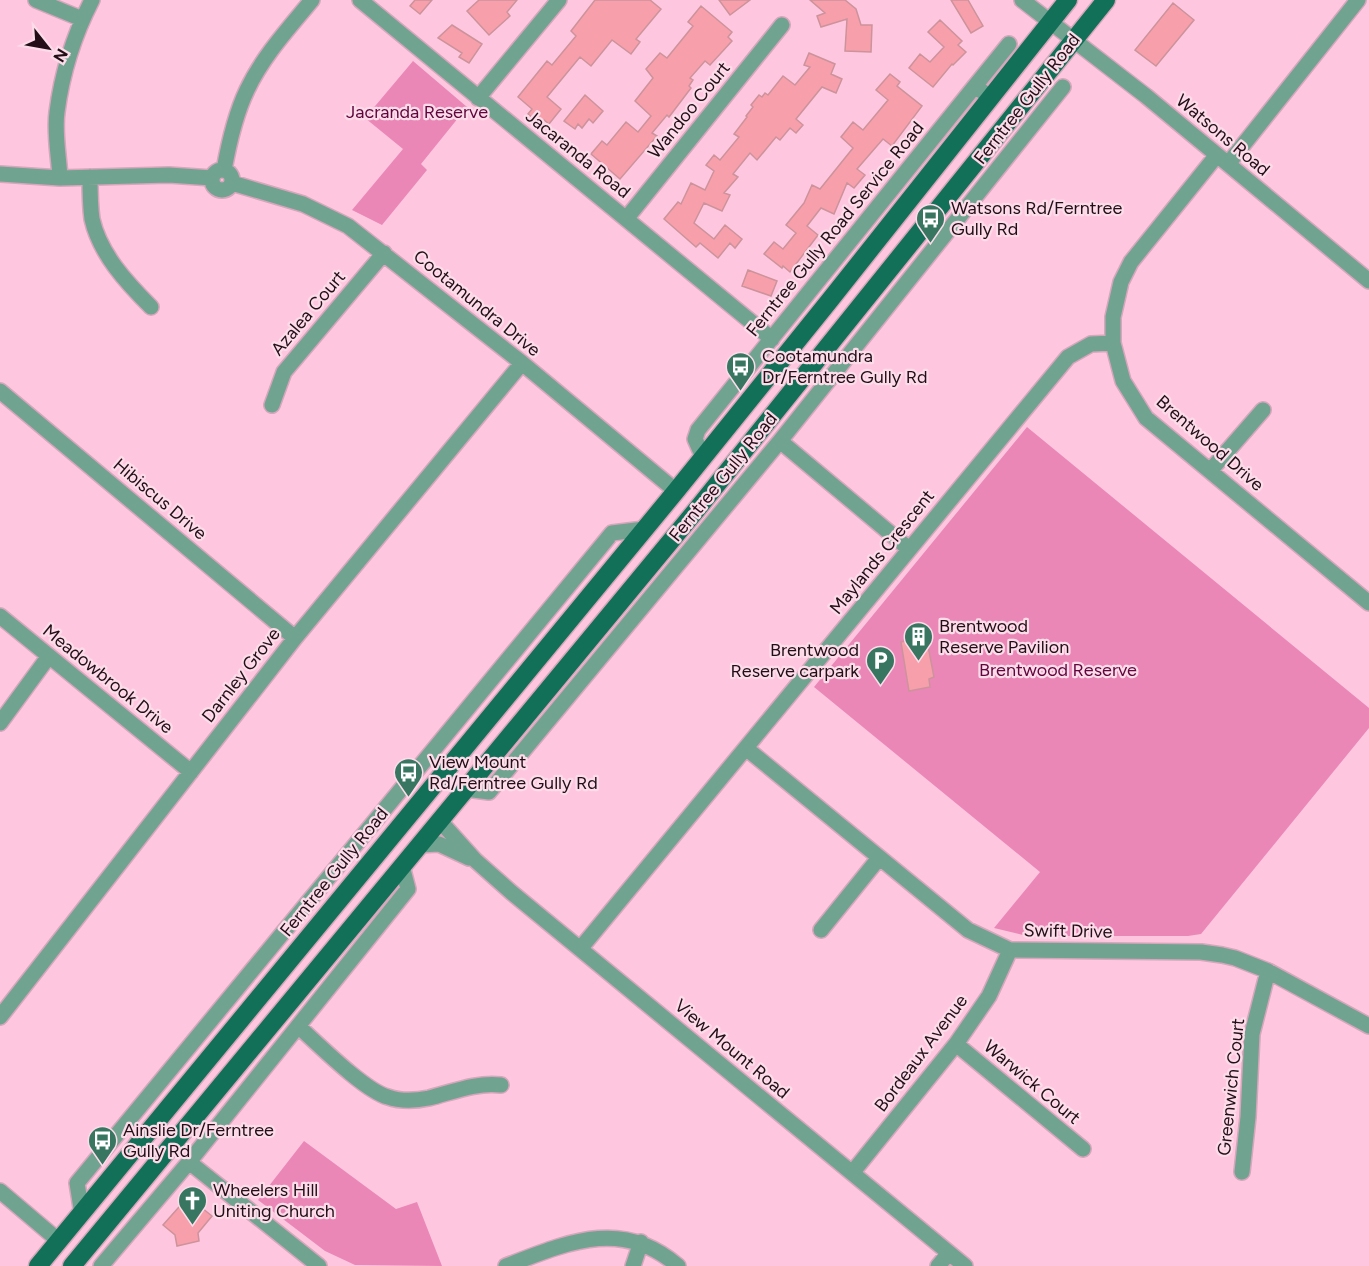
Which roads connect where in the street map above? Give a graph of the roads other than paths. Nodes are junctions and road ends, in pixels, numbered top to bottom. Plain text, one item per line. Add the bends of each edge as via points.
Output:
1 (36, 0) edge
2 (92, 0) edge
3 (312, 0) edge
4 (360, 0) edge
5 (559, 0) edge
6 (1022, 0) edge
7 (1068, 0) edge
8 (1106, 0) edge
9 (1358, 0) edge
10 (82, 19) junction
11 (1051, 22) junction
12 (782, 25) dead end
13 (1074, 40) junction
14 (1009, 44) dead end
15 (975, 86) junction
16 (1063, 87) dead end
17 (478, 98) junction
18 (991, 98) junction
19 (1222, 160) junction
20 (0, 174) edge
21 (218, 174) junction
22 (90, 177) junction
23 (60, 178) junction
24 (962, 181) junction
25 (979, 194) junction
26 (626, 219) junction
27 (384, 253) junction
28 (1369, 281) edge
29 (151, 307) dead end
30 (772, 339) junction
31 (1113, 343) junction
32 (522, 363) junction
33 (0, 391) edge
34 (272, 405) dead end
35 (1263, 410) dead end
36 (780, 441) junction
37 (703, 457) junction
38 (1210, 471) junction
39 (676, 491) junction
40 (698, 508) junction
41 (644, 529) junction
42 (909, 549) junction
43 (1369, 603) edge
44 (0, 616) edge
45 (295, 638) junction
46 (49, 656) junction
47 (0, 723) edge
48 (456, 724) junction
49 (473, 738) junction
50 (747, 749) junction
51 (190, 772) junction
52 (466, 789) junction
53 (413, 812) junction
54 (440, 821) junction
55 (420, 845) junction
56 (879, 858) junction
57 (475, 860) junction
58 (402, 867) junction
59 (821, 930) dead end
60 (580, 949) junction
61 (1010, 950) junction
62 (1268, 971) junction
63 (0, 1017) edge
64 (298, 1026) junction
65 (1369, 1026) edge
66 (956, 1044) junction
67 (501, 1085) dead end
68 (1083, 1149) dead end
69 (189, 1162) junction
70 (1242, 1172) dead end
71 (852, 1173) junction
72 (0, 1191) edge
73 (82, 1214) junction
74 (59, 1241) junction
75 (642, 1242) junction
76 (949, 1253) junction
77 (76, 1261) edge
78 (38, 1266) edge
79 (101, 1266) edge
80 (319, 1266) edge
81 (506, 1266) edge
82 (633, 1266) edge
83 (678, 1266) edge
84 (938, 1266) edge
85 (964, 1266) edge

1 - 10 street
2 - 10 street
3 - 21 street via 248,88
4 - 17 street, Jacaranda Road
5 - 17 street
6 - 11 street, Watsons Road
7 - 11 main road, Ferntree Gully Road
8 - 13 main road, Ferntree Gully Road
9 - 19 street, Brentwood Drive
10 - 23 street via 68,60 57,114
11 - 13 street, Watsons Road
11 - 18 main road, Ferntree Gully Road
12 - 26 street, Wandoo Court
13 - 19 street, Watsons Road
13 - 24 main road, Ferntree Gully Road
14 - 15 street, Ferntree Gully Road Service Road
15 - 18 street
15 - 30 street, Ferntree Gully Road Service Road
16 - 25 street
17 - 26 street, Jacaranda Road
18 - 37 main road, Ferntree Gully Road
19 - 28 street, Watsons Road
19 - 31 street, Brentwood Drive via 1131,262 1121,282 1113,317
20 - 23 street
21 - 22 street
21 - 27 street, Cootamundra Drive via 230,173 232,183 303,204 348,226
22 - 23 street
22 - 29 street via 92,219 106,254
24 - 25 street
24 - 40 main road, Ferntree Gully Road
25 - 36 street
26 - 30 street, Jacaranda Road
27 - 32 street, Cootamundra Drive
27 - 34 street, Azalea Court via 284,372
30 - 37 street, Ferntree Gully Road Service Road via 698,430 695,439
31 - 38 street, Brentwood Drive via 1123,381 1146,417
31 - 42 street, Maylands Crescent via 1091,344 1068,357
32 - 39 street, Cootamundra Drive
32 - 45 street, Darnley Grove
33 - 45 street, Hibiscus Drive
35 - 38 street
36 - 42 street
36 - 52 street via 489,792
37 - 39 main road, Ferntree Gully Road
38 - 43 street, Brentwood Drive
39 - 40 main road
39 - 41 main road, Ferntree Gully Road
40 - 52 main road, Ferntree Gully Road
41 - 48 street, Ferntree Gully Road via 612,533
41 - 49 main road, Ferntree Gully Road
42 - 50 street, Maylands Crescent
44 - 46 street, Meadowbrook Drive
45 - 51 street, Darnley Grove
46 - 47 street
46 - 51 street, Meadowbrook Drive
48 - 49 street
48 - 73 street, Ferntree Gully Road via 77,1183
49 - 53 main road, Ferntree Gully Road
50 - 56 street, Swift Drive
50 - 60 street, Maylands Crescent
51 - 63 street, Darnley Grove
52 - 54 main road, Ferntree Gully Road
53 - 54 main road
53 - 73 main road, Ferntree Gully Road
54 - 55 main road, Ferntree Gully Road
54 - 57 street, View Mount Road
55 - 57 street, View Mount Road via 439,844
55 - 58 main road, Ferntree Gully Road
56 - 59 street
56 - 61 street, Swift Drive via 968,930
57 - 60 street, View Mount Road
58 - 64 street via 408,889
58 - 77 main road, Ferntree Gully Road
60 - 71 street, View Mount Road
61 - 62 street, Swift Drive via 1201,952 1235,958
61 - 66 street, Bordeaux Avenue via 989,996
62 - 65 street, Swift Drive
62 - 70 street, Greenwich Court via 1252,1034
64 - 67 street via 366,1085 386,1097 408,1101 485,1083
64 - 69 street
66 - 68 street, Warwick Court
66 - 71 street, Bordeaux Avenue
69 - 79 street
69 - 80 street
71 - 76 street, View Mount Road
72 - 74 street
73 - 74 main road, Ferntree Gully Road
74 - 77 main road
74 - 78 main road, Ferntree Gully Road
75 - 81 street via 604,1237 557,1247
75 - 82 street
75 - 83 street
76 - 84 street
76 - 85 street, View Mount Road

